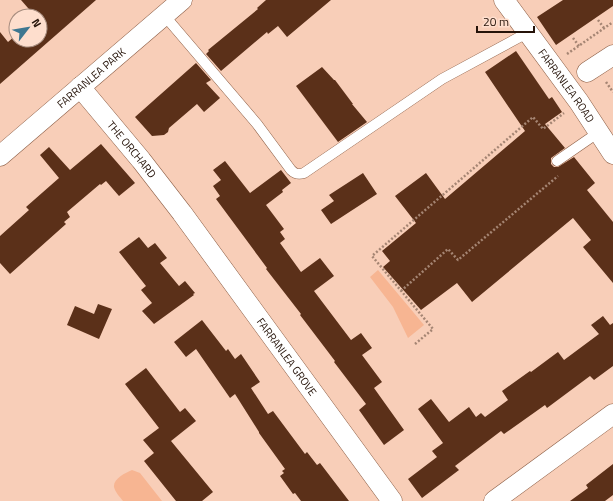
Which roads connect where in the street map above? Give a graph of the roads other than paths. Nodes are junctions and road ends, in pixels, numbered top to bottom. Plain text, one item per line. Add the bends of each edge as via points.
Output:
1 (182, 0) edge
2 (504, 0) edge
3 (164, 15) junction
4 (527, 32) junction
5 (613, 55) edge
6 (587, 72) dead end
7 (80, 87) junction
8 (598, 132) junction
9 (613, 154) edge
10 (0, 156) edge
11 (557, 161) dead end
12 (182, 213) joint
13 (613, 414) edge
14 (392, 501) edge
15 (494, 501) edge

1 - 3 street, FARRANLEA PARK
2 - 4 street, FARRANLEA ROAD
3 - 4 lane via 258,124 295,174 304,173 442,79
3 - 7 street, FARRANLEA PARK
4 - 8 street, FARRANLEA ROAD
5 - 6 street
7 - 10 street, FARRANLEA PARK
7 - 12 street, THE ORCHARD
8 - 9 street, FARRANLEA ROAD
8 - 11 lane
12 - 14 street, FARRANLEA GROVE
13 - 15 street

